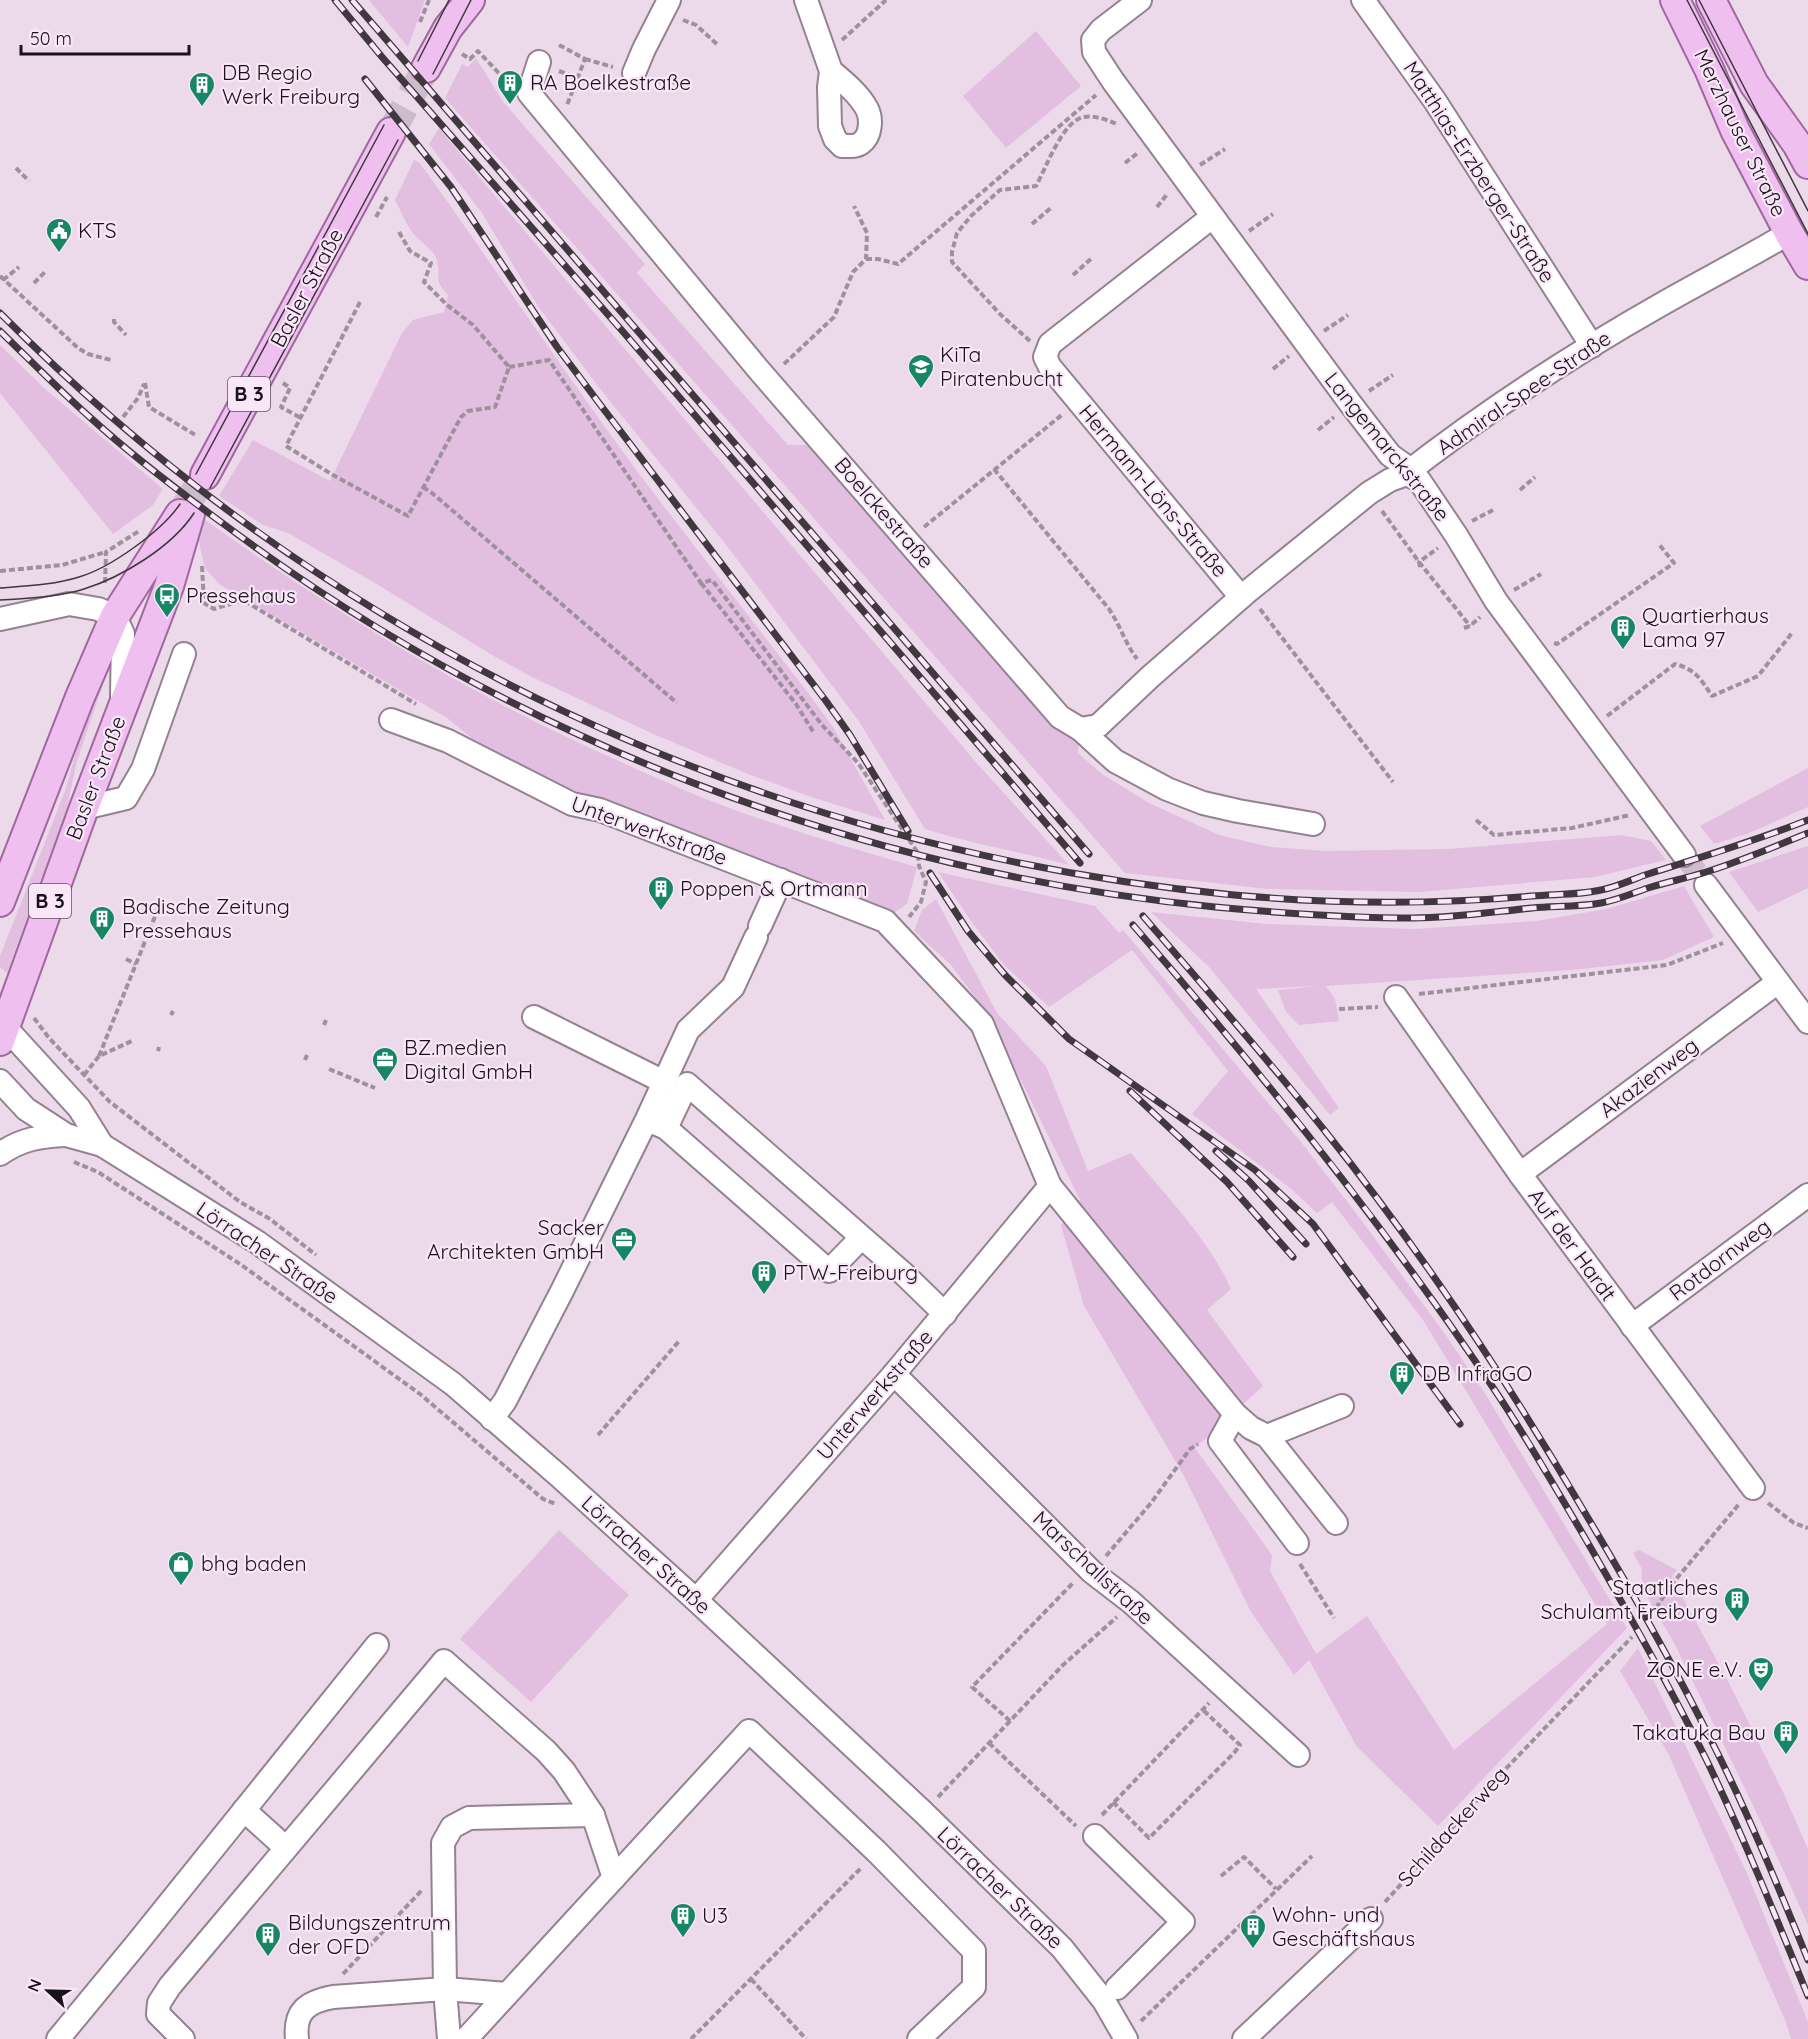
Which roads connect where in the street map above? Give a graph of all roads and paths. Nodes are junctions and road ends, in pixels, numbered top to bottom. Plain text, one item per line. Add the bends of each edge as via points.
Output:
1 (454, 0) edge
2 (470, 0) edge
3 (806, 0) edge
4 (886, 0) edge
5 (1140, 0) edge
6 (1363, 0) edge
7 (1675, 0) edge
8 (1711, 0) edge
9 (666, 6) edge
10 (448, 28) junction
11 (560, 45) dead end
12 (719, 46) dead end
13 (461, 54) dead end
14 (539, 62) dead end
15 (828, 63) joint
16 (426, 68) tunnel mouth
17 (565, 73) dead end
18 (643, 77) joint
19 (502, 78) dead end
20 (578, 78) junction
21 (1113, 81) junction
22 (680, 82) dead end
23 (566, 109) dead end
24 (1119, 125) dead end
25 (391, 132) tunnel mouth
26 (1225, 149) dead end
27 (1808, 164) edge
28 (16, 168) dead end
29 (1182, 176) junction
30 (29, 181) dead end
31 (854, 206) dead end
32 (1052, 207) dead end
33 (1273, 214) dead end
34 (1212, 217) junction
35 (1032, 224) dead end
36 (1798, 227) edge
37 (399, 232) dead end
38 (1231, 243) junction
39 (1093, 257) dead end
40 (866, 259) junction
41 (1808, 265) edge
42 (19, 267) dead end
43 (45, 272) dead end
44 (1072, 275) dead end
45 (2, 278) edge
46 (34, 283) dead end
47 (360, 302) dead end
48 (1348, 315) dead end
49 (114, 319) dead end
50 (126, 335) dead end
51 (1305, 343) junction
52 (1592, 346) junction
53 (1045, 357) junction
54 (111, 360) dead end
55 (509, 367) junction
56 (763, 374) junction
57 (1393, 375) dead end
58 (282, 382) dead end
59 (1079, 402) junction
60 (1350, 403) junction
61 (123, 417) dead end
62 (301, 418) junction
63 (197, 436) dead end
64 (994, 469) junction
65 (1408, 472) junction
66 (205, 475) tunnel mouth
67 (1534, 477) dead end
68 (423, 488) junction
69 (1520, 490) dead end
70 (1369, 493) junction
71 (146, 525) dead end
72 (1456, 535) junction
73 (907, 540) junction
74 (1658, 543) dead end
75 (106, 552) junction
76 (199, 559) dead end
77 (1419, 562) junction
78 (1420, 567) dead end
79 (0, 572) edge
80 (1541, 574) dead end
81 (701, 583) junction
82 (1244, 595) junction
83 (1496, 601) junction
84 (107, 612) junction
85 (0, 619) edge
86 (1470, 626) dead end
87 (1792, 633) dead end
88 (1526, 641) junction
89 (184, 654) dead end
90 (1150, 676) junction
91 (676, 703) dead end
92 (417, 705) dead end
93 (122, 710) junction
94 (391, 720) dead end
95 (1080, 729) junction
96 (1591, 729) junction
97 (814, 733) dead end
98 (1393, 782) dead end
99 (84, 808) junction
100 (1651, 810) junction
101 (1476, 820) dead end
102 (1313, 824) dead end
103 (10, 855) edge
104 (1684, 855) tunnel mouth
105 (781, 880) junction
106 (1706, 885) tunnel mouth
107 (922, 894) dead end
108 (0, 902) edge
109 (158, 909) dead end
110 (1743, 935) junction
111 (126, 959) dead end
112 (136, 964) junction
113 (1778, 982) junction
114 (1396, 997) junction
115 (1339, 1010) dead end
116 (534, 1017) dead end
117 (34, 1018) dead end
118 (1808, 1022) edge
119 (2, 1030) edge
120 (132, 1041) dead end
121 (307, 1054) dead end
122 (99, 1056) junction
123 (305, 1060) dead end
124 (329, 1069) dead end
125 (84, 1075) junction
126 (0, 1081) edge
127 (664, 1082) junction
128 (375, 1088) dead end
129 (657, 1123) junction
130 (66, 1135) junction
131 (102, 1145) junction
132 (0, 1154) edge
133 (65, 1159) dead end
134 (1520, 1174) junction
135 (1050, 1186) junction
136 (1808, 1195) edge
137 (270, 1220) dead end
138 (861, 1238) junction
139 (945, 1314) junction
140 (1632, 1326) junction
141 (680, 1340) dead end
142 (894, 1374) junction
143 (1341, 1406) dead end
144 (492, 1419) junction
145 (1251, 1426) junction
146 (598, 1435) dead end
147 (1222, 1437) junction
148 (1753, 1488) junction
149 (560, 1505) dead end
150 (1336, 1523) dead end
151 (1808, 1528) edge
152 (1297, 1543) joint
153 (1090, 1570) junction
154 (696, 1600) junction
155 (1131, 1602) junction
156 (1656, 1608) dead end
157 (1334, 1618) dead end
158 (1632, 1637) dead end
159 (377, 1646) dead end
160 (1224, 1688) junction
161 (1202, 1709) junction
162 (1010, 1721) junction
163 (989, 1743) junction
164 (1298, 1755) dead end
165 (935, 1800) dead end
166 (244, 1810) junction
167 (593, 1815) junction
168 (1089, 1835) joint
169 (286, 1848) junction
170 (877, 1851) junction
171 (1312, 1856) dead end
172 (444, 1868) junction
173 (1221, 1876) dead end
174 (614, 1878) junction
175 (1276, 1889) junction
176 (1371, 1919) joint
177 (751, 1979) junction
178 (1117, 1988) dead end
179 (445, 1989) junction
180 (507, 1994) junction
181 (318, 2000) junction
182 (1133, 2030) edge
183 (58, 2039) edge
184 (183, 2039) edge
185 (297, 2039) edge
186 (449, 2039) edge
187 (466, 2039) edge
188 (691, 2039) edge
189 (806, 2039) edge
190 (919, 2039) edge
191 (1244, 2039) edge

1 - 10 main road
2 - 10 main road
3 - 15 street
4 - 15 path
5 - 21 street, Langemarckstraße via 1093,40 1094,52
6 - 52 street, Matthias-Erzberger-Straße via 1435,101
7 - 36 main road, Merzhauser Straße via 1735,130
8 - 27 main road, Merzhauser Straße via 1754,84
9 - 12 path
9 - 18 street
10 - 16 main road
11 - 20 path via 585,59
13 - 19 path via 470,59 478,51
14 - 56 street, Boelckestraße via 529,93
17 - 20 path
18 - 22 path
20 - 23 path
21 - 29 street, Langemarckstraße
21 - 40 path via 898,264
24 - 53 path via 1100,118 1073,121 1036,186 1000,190 957,233 952,262
25 - 66 main road, Basler Straße / B 3
26 - 29 path
28 - 30 path
29 - 34 street, Langemarckstraße
31 - 40 path via 867,233
32 - 35 path
33 - 38 path
34 - 38 street, Langemarckstraße
34 - 53 street via 1050,344
36 - 41 main road, Merzhauser Straße
36 - 52 street, Admiral-Spee-Straße
37 - 55 path via 410,250 431,263 424,282 473,325
38 - 51 street, Langemarckstraße
39 - 44 path
40 - 56 path via 853,272 834,318
42 - 45 path
43 - 46 path
45 - 54 path via 78,348
47 - 62 path
48 - 51 path
49 - 50 path
51 - 60 street, Langemarckstraße
52 - 65 street, Admiral-Spee-Straße
53 - 59 street, Hermann-Löns-Straße
55 - 68 path via 495,407 468,411 461,417
55 - 81 path via 549,360
56 - 73 street, Boelckestraße
57 - 60 path
58 - 62 path via 290,387 281,407
59 - 64 path
59 - 82 street, Hermann-Löns-Straße
60 - 65 street, Langemarckstraße
61 - 63 path via 145,383 149,407
62 - 68 path via 286,446 350,485 408,516
64 - 73 path
64 - 90 path via 1109,609 1126,643
65 - 70 street, Admiral-Spee-Straße
65 - 72 street, Langemarckstraße via 1419,480
67 - 69 path
68 - 91 path
70 - 77 path
70 - 82 street, Admiral-Spee-Straße
71 - 75 path
72 - 77 path
72 - 83 street, Langemarckstraße
73 - 95 street, Boelckestraße via 1060,717
74 - 88 path via 1674,564 1557,644
75 - 79 path via 62,565
75 - 84 path via 103,596
76 - 92 path via 204,603 214,609 243,600
77 - 78 path
77 - 86 path
80 - 83 path
81 - 97 path via 796,704
81 - 107 path via 712,580 822,725 858,763 918,853 926,882
82 - 90 street, Admiral-Spee-Straße
82 - 98 path
83 - 88 street, Langemarckstraße
84 - 85 street via 69,604
84 - 93 street via 123,634
84 - 93 main road, Basler Straße / B 3 via 187,512 169,586
84 - 103 main road, Basler Straße / B 3 via 80,697
87 - 96 path via 1758,676 1712,696 1689,668 1675,664
88 - 96 street, Langemarckstraße
89 - 99 street via 143,769 126,798
90 - 95 street, Admiral-Spee-Straße via 1098,726
93 - 99 main road, Basler Straße / B 3
94 - 105 street, Unterwerkstraße via 448,741 572,804 600,810
95 - 102 street, Boelckestraße via 1115,761 1167,789 1203,803
96 - 100 street, Langemarckstraße
99 - 119 main road, Basler Straße / B 3
100 - 101 path via 1572,828 1494,835
100 - 104 street, Langemarckstraße
103 - 108 main road, Basler Straße / B 3
105 - 127 street via 733,987 688,1029
105 - 135 street, Unterwerkstraße via 885,921 982,1024
106 - 110 street
109 - 112 path
110 - 113 street
110 - 114 path via 1667,965
111 - 112 path
112 - 122 path
113 - 118 street
113 - 134 street, Akazienweg
114 - 115 path via 1380,1007
114 - 134 street, Auf der Hardt
116 - 127 street
117 - 125 path
119 - 131 street, Lörracher Straße via 79,1108
120 - 122 path
121 - 123 path
122 - 125 path
124 - 128 path
125 - 137 path via 129,1117 240,1202
126 - 130 street, Lörracher Straße via 26,1109
127 - 129 street
129 - 138 street via 829,1271
129 - 138 street via 687,1084
129 - 144 street via 506,1401
130 - 131 street, Lörracher Straße
130 - 132 street via 38,1136
131 - 144 street, Lörracher Straße via 257,1242 453,1384
133 - 149 path via 98,1172 240,1264 420,1395 543,1499
134 - 140 street, Auf der Hardt
135 - 139 street, Unterwerkstraße
135 - 145 street, Unterwerkstraße
136 - 140 street, Rotdornweg
138 - 139 street
139 - 142 street, Unterwerkstraße
140 - 148 street, Auf der Hardt
141 - 146 path
142 - 153 street, Marschallstraße
142 - 154 street, Unterwerkstraße
143 - 145 street
144 - 154 street, Lörracher Straße
145 - 147 street
145 - 150 street, Unterwerkstraße
147 - 152 street via 1220,1441
147 - 153 path via 1216,1433 1190,1449 1151,1503
148 - 151 path via 1794,1523
148 - 156 path via 1671,1584
152 - 157 path via 1300,1564
153 - 155 street, Marschallstraße
153 - 162 path via 972,1687
154 - 182 street, Lörracher Straße via 1062,1948
155 - 160 street, Marschallstraße
155 - 162 path
158 - 176 path, Schildackerweg via 1497,1778
159 - 166 street
160 - 161 path
160 - 164 street, Marschallstraße
161 - 161 path via 1112,1804 1149,1838 1240,1745
162 - 163 path
163 - 165 path
163 - 168 path
166 - 169 street
166 - 183 street
167 - 169 street via 546,1751 444,1661
167 - 172 street via 469,1818 452,1827 444,1844
167 - 174 street
168 - 178 street via 1183,1922
169 - 184 street via 159,2003 158,2014
170 - 174 street via 749,1731
170 - 177 path
170 - 190 street via 974,1951 974,1987
171 - 175 path
172 - 179 street
172 - 181 path
173 - 175 path via 1244,1857
174 - 180 street
175 - 182 path
176 - 191 street
177 - 188 path
177 - 189 path
179 - 180 street
179 - 181 street
179 - 186 street
180 - 187 street
181 - 185 street via 306,2006 300,2015

